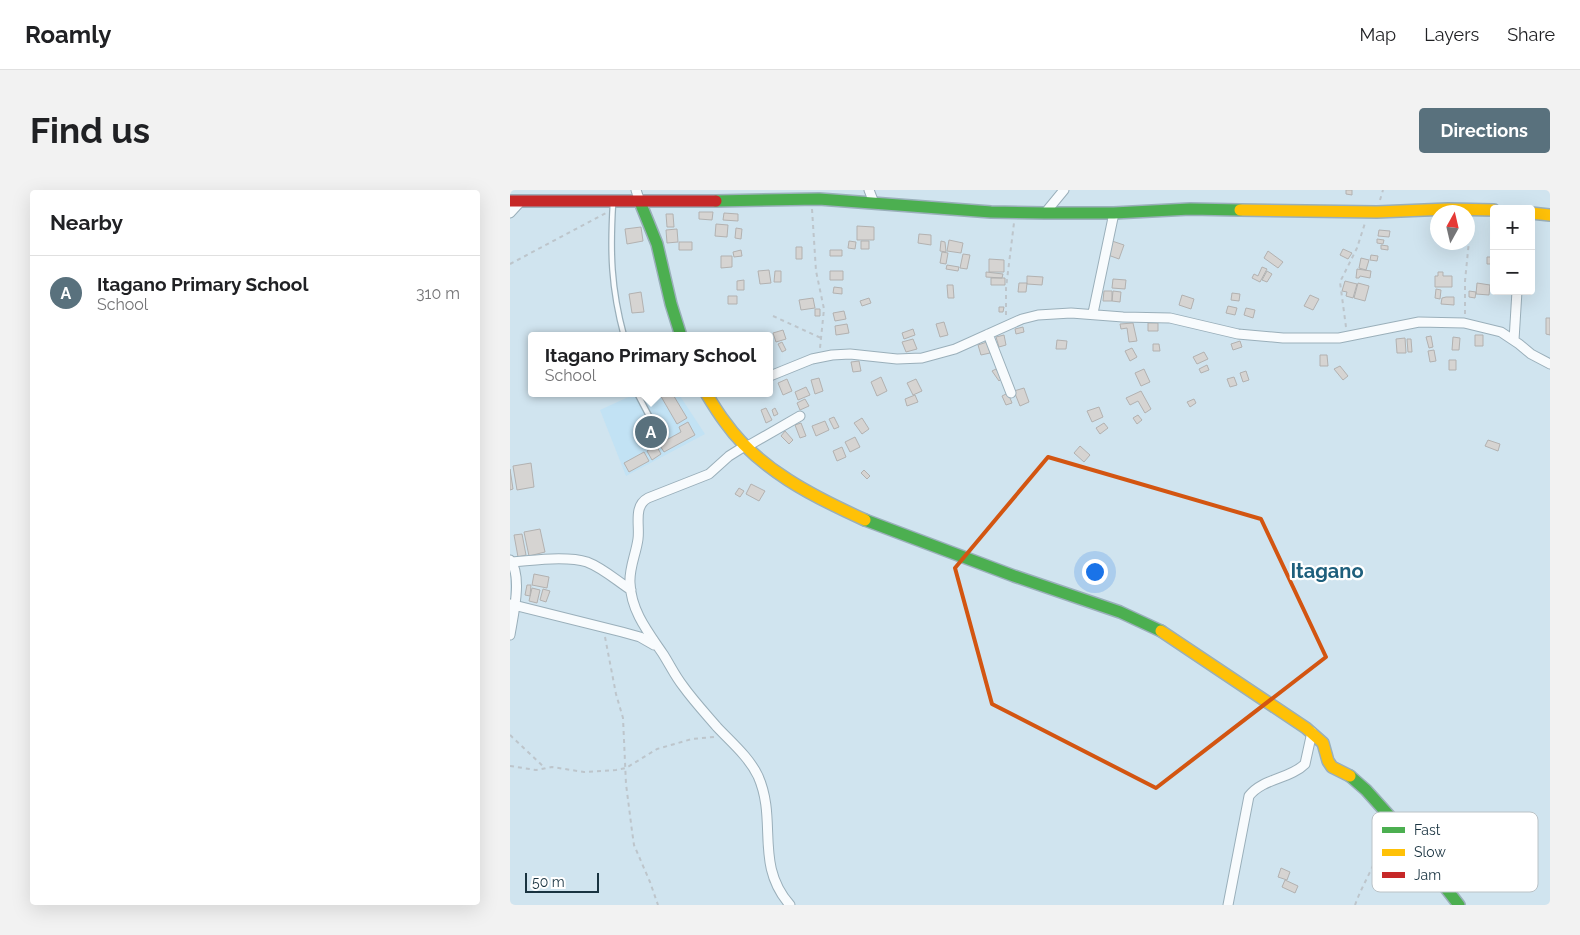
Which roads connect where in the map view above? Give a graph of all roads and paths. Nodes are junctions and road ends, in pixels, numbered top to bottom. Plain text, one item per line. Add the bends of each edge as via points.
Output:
1 (636, 190) edge
2 (868, 190) edge
3 (1064, 190) edge
4 (812, 200) junction
5 (516, 201) edge
6 (640, 202) junction
7 (874, 203) junction
8 (613, 206) junction
9 (1475, 209) edge
10 (1430, 210) edge
11 (1490, 210) edge
12 (510, 212) edge
13 (1015, 212) junction
14 (1368, 212) junction
15 (1045, 213) junction
16 (1114, 213) junction
17 (1535, 214) edge
18 (1550, 216) edge
19 (1468, 250) edge
20 (510, 264) edge
21 (1517, 295) edge
22 (1093, 313) junction
23 (773, 316) dead end
24 (1464, 323) junction
25 (1006, 325) junction
26 (623, 332) edge
27 (680, 332) edge
28 (988, 334) junction
29 (1347, 337) junction
30 (822, 338) junction
31 (1514, 340) junction
32 (818, 358) junction
33 (1550, 364) edge
34 (773, 375) edge
35 (1011, 393) dead end
36 (639, 397) edge
37 (708, 397) edge
38 (800, 416) dead end
39 (658, 433) dead end
40 (746, 446) junction
41 (511, 561) edge
42 (631, 590) junction
43 (512, 605) edge
44 (602, 627) junction
45 (510, 635) edge
46 (657, 647) junction
47 (1312, 732) junction
48 (510, 736) edge
49 (727, 737) junction
50 (510, 766) edge
51 (545, 768) junction
52 (626, 768) junction
53 (1386, 812) edge
54 (1372, 870) edge
55 (1449, 892) edge
56 (658, 905) edge
57 (790, 905) edge
58 (1228, 905) edge
59 (1355, 905) edge
60 (1459, 905) edge

1 - 6 street
2 - 7 street
3 - 15 street
4 - 6 street
4 - 7 street
4 - 30 path via 816,271 824,309
5 - 8 street
5 - 12 street
6 - 8 street
6 - 27 street via 657,244
7 - 13 street
8 - 20 path
8 - 26 lane via 611,268
9 - 11 street
10 - 14 street
13 - 15 street
13 - 25 path via 1006,288
14 - 16 street via 1190,209
14 - 29 path via 1357,248 1340,282
15 - 16 street
16 - 22 street
17 - 18 street
19 - 24 path
21 - 31 street
22 - 25 street via 1038,315
22 - 29 street via 1170,318 1268,338
23 - 30 path
24 - 29 street via 1419,322
24 - 31 street via 1501,332
25 - 28 street
28 - 32 street via 955,349 922,358 832,354
28 - 35 street
30 - 32 path
31 - 33 street
32 - 34 street
36 - 39 lane
37 - 40 street via 727,426
38 - 40 street
40 - 42 street via 709,474 641,503 638,540 631,563
40 - 47 street via 794,483 845,511 1148,624
41 - 42 street via 586,562
41 - 43 street via 516,578
42 - 46 street via 645,630
43 - 44 street
43 - 45 street
44 - 46 street via 640,637
44 - 52 path via 622,708
46 - 49 street via 682,686
47 - 53 street via 1323,743 1332,767 1352,777
47 - 58 street via 1305,764 1258,787 1249,796
48 - 51 path
49 - 52 path via 692,739 657,749
49 - 57 street via 757,774 764,791 770,868 779,891
50 - 51 path via 536,770
51 - 52 path via 594,772
52 - 56 path via 634,845
54 - 59 path
55 - 60 street

